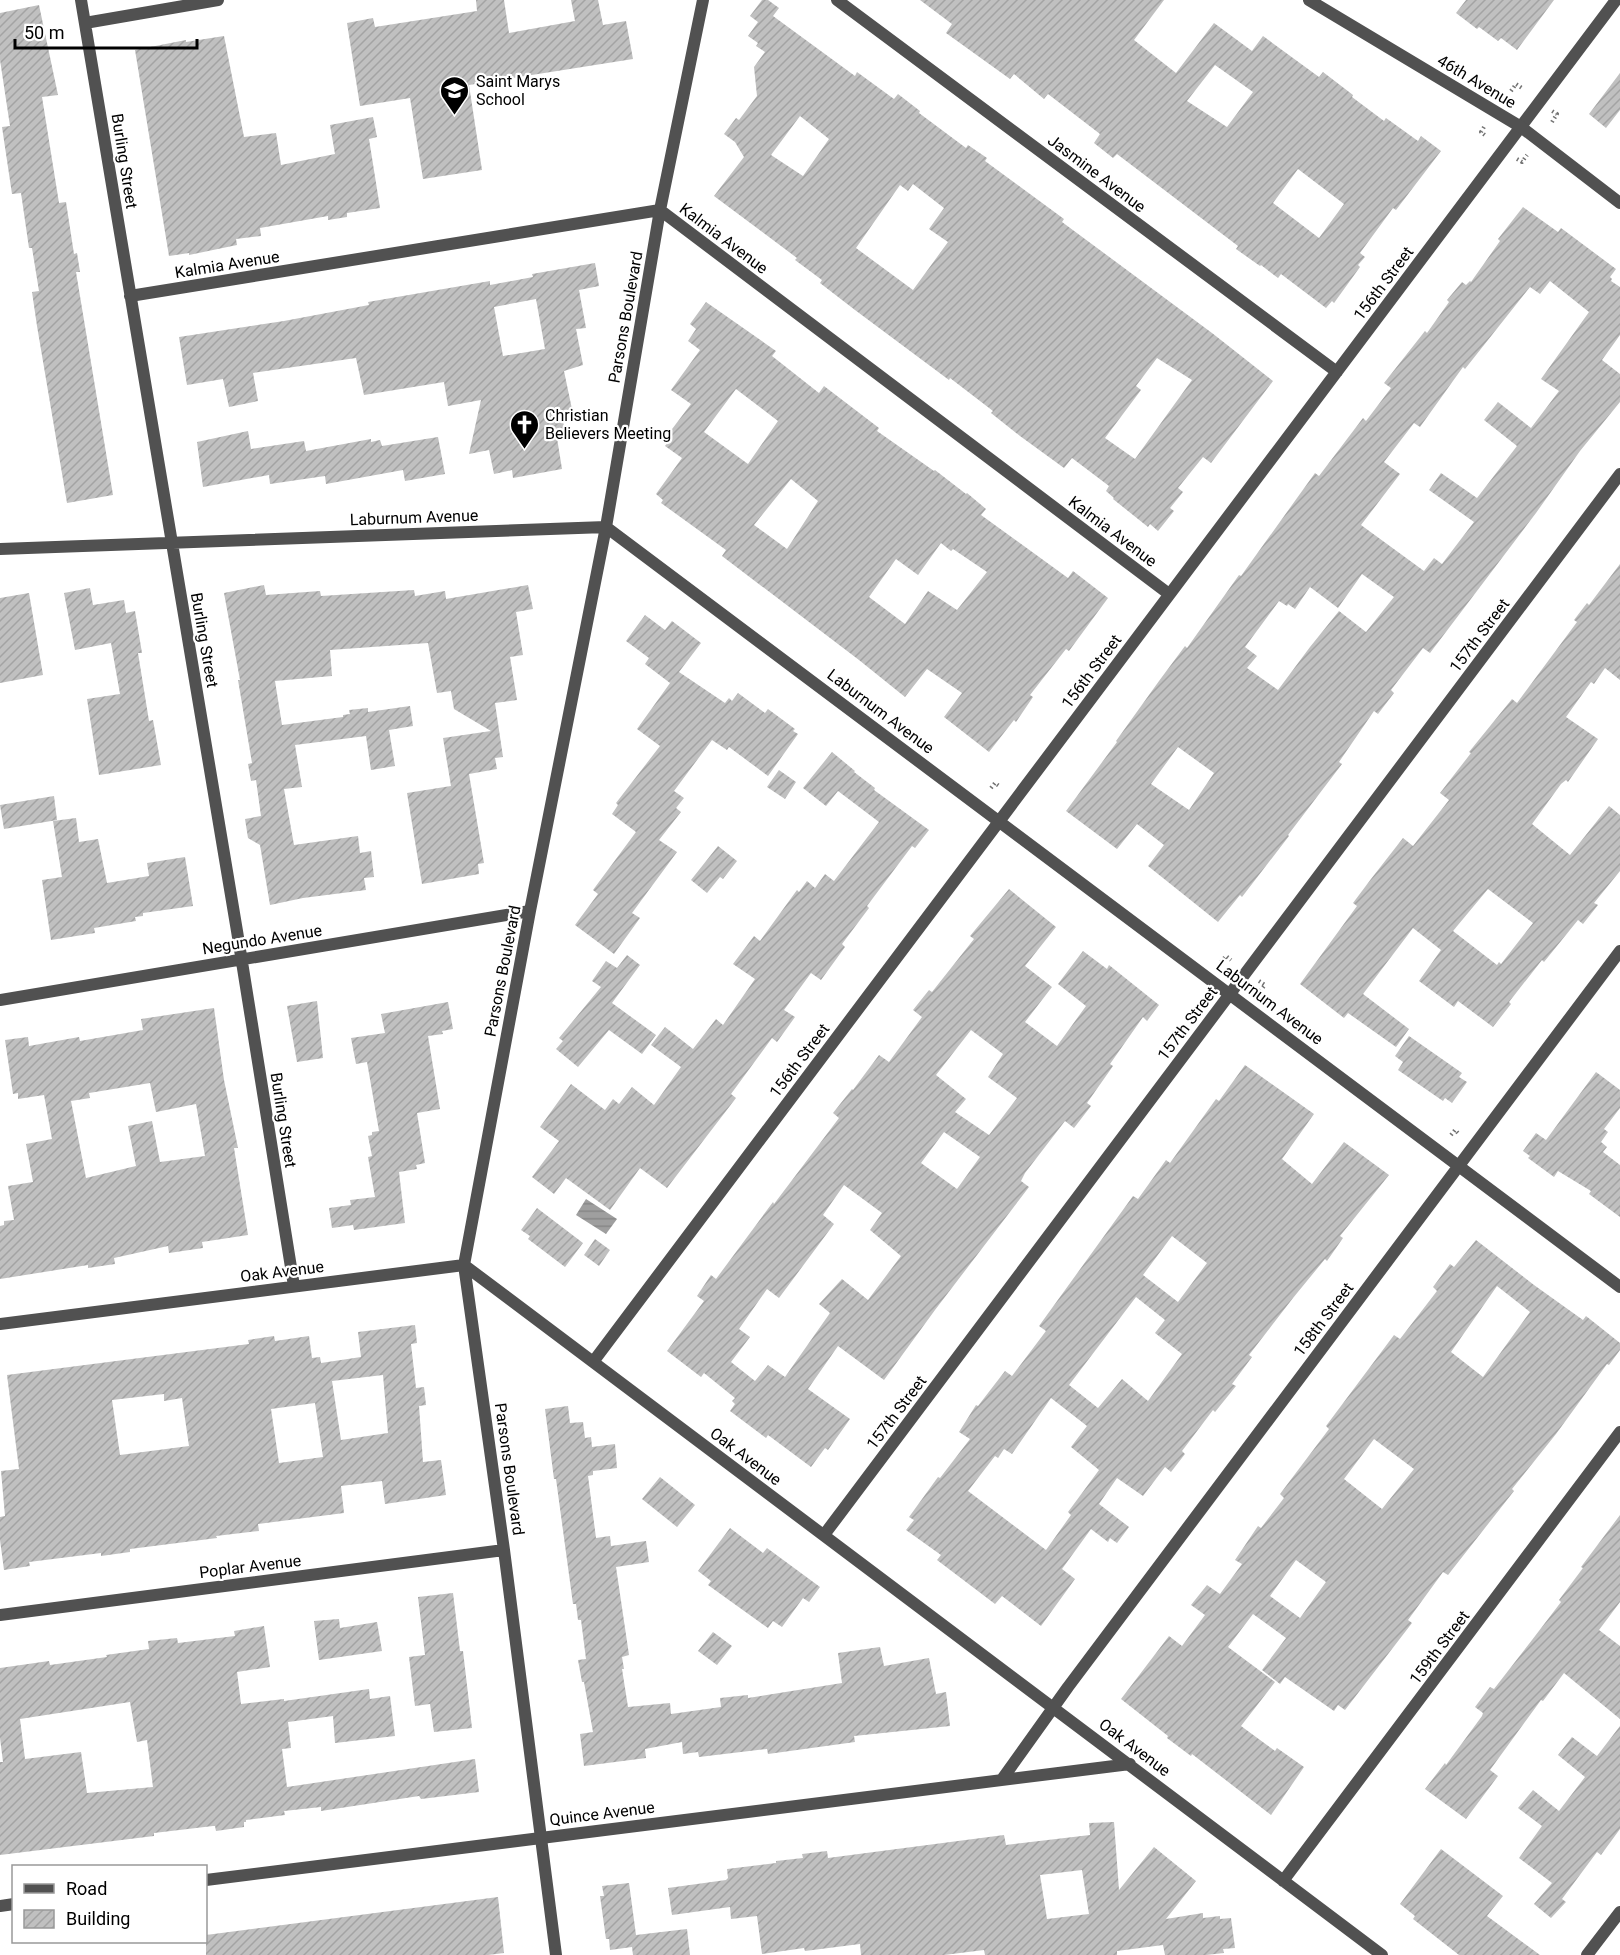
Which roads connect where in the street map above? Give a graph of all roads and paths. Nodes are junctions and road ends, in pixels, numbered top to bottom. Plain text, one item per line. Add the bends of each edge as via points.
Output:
1 (81, 0) edge
2 (218, 0) edge
3 (703, 0) edge
4 (837, 0) edge
5 (1309, 0) edge
6 (1616, 0) edge
7 (85, 23) junction
8 (1522, 88) dead end
9 (1511, 91) dead end
10 (1557, 114) dead end
11 (1552, 122) dead end
12 (1484, 127) dead end
13 (1521, 127) junction
14 (1486, 136) dead end
15 (1527, 155) dead end
16 (1522, 162) dead end
17 (1620, 203) edge
18 (660, 210) junction
19 (130, 296) junction
20 (1337, 372) junction
21 (1620, 474) edge
22 (606, 526) junction
23 (172, 543) junction
24 (0, 549) edge
25 (1169, 594) junction
26 (999, 786) dead end
27 (991, 788) dead end
28 (999, 820) junction
29 (530, 911) junction
30 (1620, 951) edge
31 (242, 959) junction
32 (1231, 960) dead end
33 (1221, 962) dead end
34 (1265, 985) dead end
35 (1260, 991) dead end
36 (1230, 993) junction
37 (0, 1000) edge
38 (1451, 1135) dead end
39 (1460, 1135) dead end
40 (1459, 1165) junction
41 (464, 1265) junction
42 (294, 1286) junction
43 (1620, 1287) edge
44 (0, 1324) edge
45 (592, 1362) junction
46 (1620, 1432) edge
47 (824, 1535) junction
48 (504, 1550) junction
49 (0, 1615) edge
50 (1053, 1707) junction
51 (1130, 1764) junction
52 (1003, 1778) junction
53 (541, 1837) junction
54 (207, 1880) edge
55 (1283, 1881) junction
56 (1620, 1912) edge
57 (556, 1955) edge
58 (1382, 1955) edge
59 (1587, 1955) edge

1 - 7 street, Burling Street
2 - 7 street
3 - 18 street, Parsons Boulevard
4 - 20 street, Jasmine Avenue
5 - 13 street, 46th Avenue
6 - 13 street, 156th Street
7 - 19 street, Burling Street
8 - 9 path via 1516,84
10 - 11 path
12 - 14 path via 1481,132
13 - 17 street, 46th Avenue
13 - 20 street, 156th Street
15 - 16 path
18 - 19 street, Kalmia Avenue
18 - 22 street, Parsons Boulevard
18 - 25 street, Kalmia Avenue
19 - 23 street, Burling Street
20 - 25 street, 156th Street
21 - 36 street, 157th Street
22 - 23 street, Laburnum Avenue
22 - 28 street, Laburnum Avenue
22 - 29 street, Parsons Boulevard
23 - 24 street, Laburnum Avenue
23 - 31 street, Burling Street
25 - 28 street, 156th Street
26 - 27 path via 995,783
28 - 36 street, Laburnum Avenue
28 - 45 street, 156th Street
29 - 31 street, Negundo Avenue
29 - 41 street, Parsons Boulevard
30 - 40 street, 158th Street
31 - 37 street, Negundo Avenue
31 - 42 street, Burling Street
32 - 33 path via 1226,956
34 - 35 path
36 - 40 street, Laburnum Avenue
36 - 47 street, 157th Street
38 - 39 path via 1455,1131
40 - 43 street, Laburnum Avenue
40 - 50 street, 158th Street
41 - 42 street, Oak Avenue
41 - 45 street, Oak Avenue
41 - 48 street, Parsons Boulevard
42 - 44 street, Oak Avenue
45 - 47 street, Oak Avenue
46 - 55 street, 159th Street
47 - 50 street, Oak Avenue
48 - 49 street, Poplar Avenue
48 - 53 street, Parsons Boulevard
50 - 51 street, Oak Avenue
50 - 52 street
51 - 52 street, Quince Avenue
51 - 55 street, Oak Avenue
52 - 53 street, Quince Avenue
53 - 54 street, Quince Avenue
53 - 57 street, Parsons Boulevard
55 - 58 street, Oak Avenue
56 - 59 street

